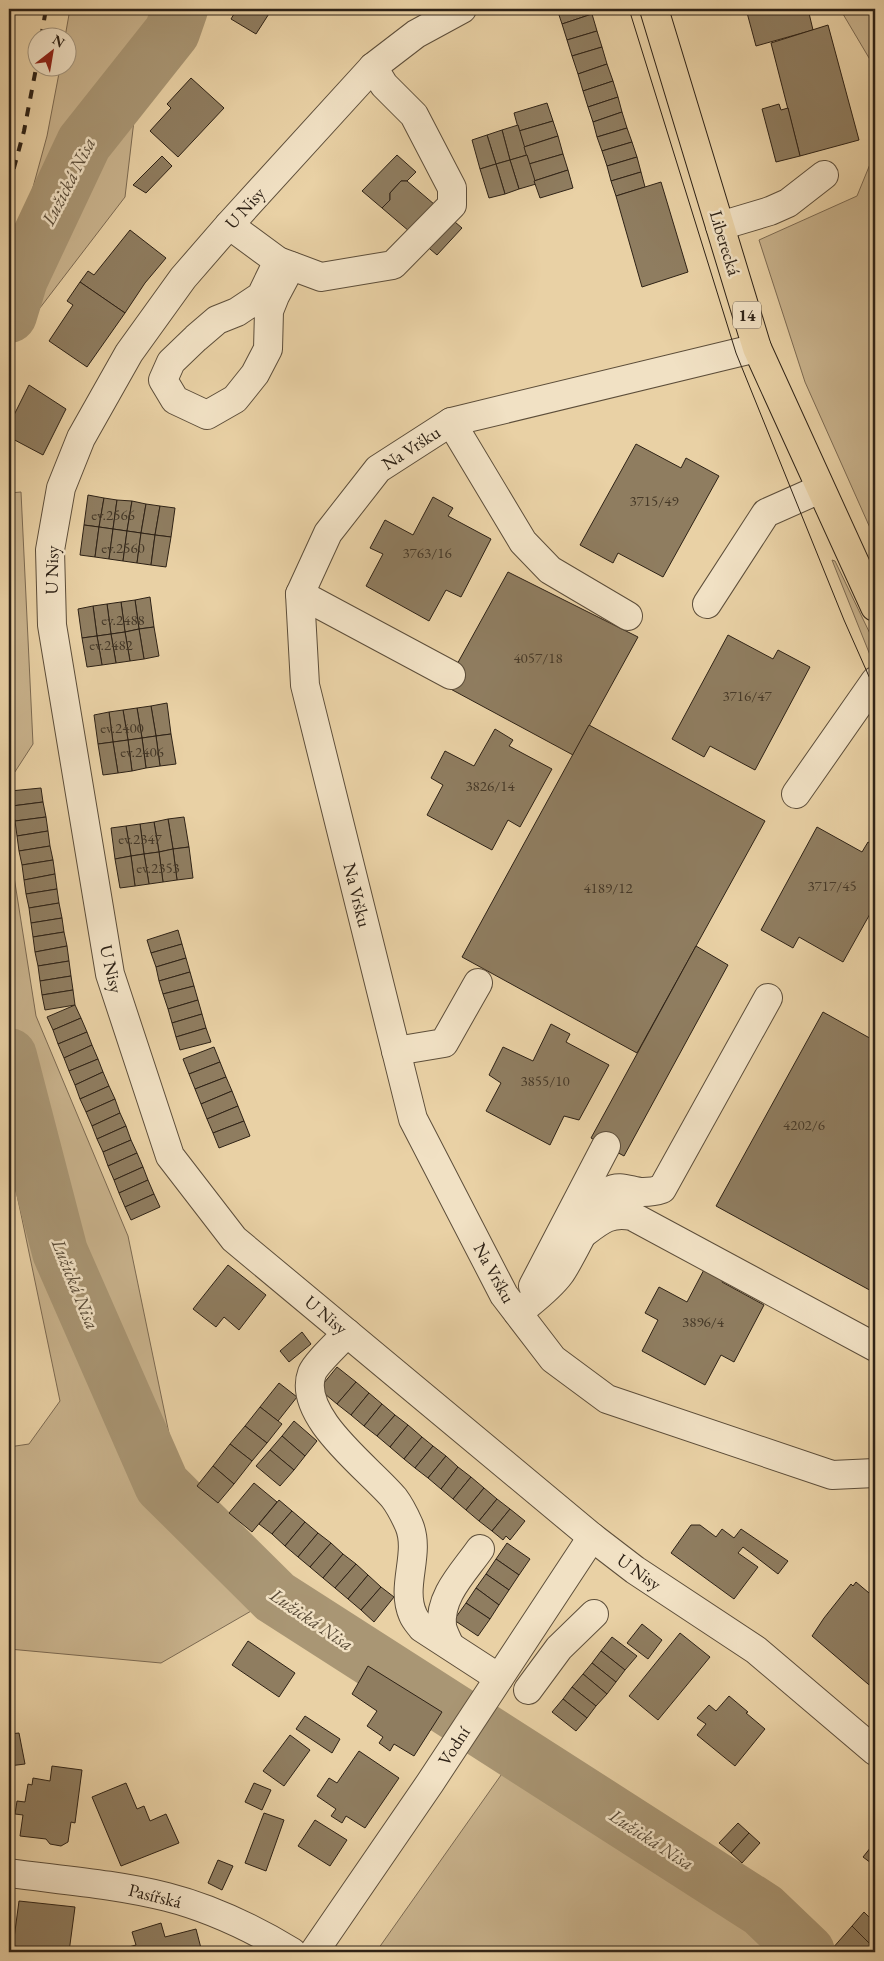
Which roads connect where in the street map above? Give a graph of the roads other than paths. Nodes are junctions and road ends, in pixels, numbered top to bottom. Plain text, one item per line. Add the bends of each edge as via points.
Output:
1 (462, 9) edge
2 (654, 9) edge
3 (373, 67) junction
4 (824, 175) dead end
5 (229, 224) junction
6 (720, 226) junction
7 (284, 263) junction
8 (757, 348) junction
9 (451, 422) junction
10 (820, 489) junction
11 (300, 594) junction
12 (706, 604) dead end
13 (875, 607) edge
14 (628, 616) dead end
15 (451, 675) dead end
16 (875, 681) edge
17 (796, 794) dead end
18 (478, 983) dead end
19 (768, 998) dead end
20 (396, 1051) junction
21 (606, 1146) dead end
22 (584, 1233) junction
23 (518, 1313) junction
24 (347, 1333) junction
25 (875, 1347) edge
26 (875, 1473) edge
27 (592, 1537) junction
28 (480, 1549) dead end
29 (594, 1614) dead end
30 (449, 1644) junction
31 (514, 1654) junction
32 (492, 1687) junction
33 (875, 1751) edge
34 (9, 1873) edge
35 (292, 1952) edge
36 (314, 1952) edge

1 - 3 street, U Nisy via 416,34
2 - 6 main road, Liberecká / 14
3 - 5 street, U Nisy
3 - 7 street via 384,86 414,115 452,188 452,205 393,265 321,277
4 - 6 street via 788,203
5 - 7 street
5 - 24 street, U Nisy via 183,278 129,353 81,438 61,488 50,550 52,625 110,974 170,1156 234,1239
6 - 8 main road, Liberecká / 14
7 - 7 street via 261,296 237,312 217,320 171,362 163,380 175,400 207,415 236,399 256,374 268,349 270,311
8 - 9 street, Na Vršku
8 - 10 main road, Liberecká / 14
9 - 11 street, Na Vršku via 378,469 328,533
9 - 14 street via 523,542 550,570
10 - 12 street via 766,513
10 - 13 main road, Liberecká / 14
11 - 15 street
11 - 20 street, Na Vršku via 305,685
16 - 17 street
18 - 20 street via 444,1043
19 - 22 street via 662,1189 642,1192 617,1188 609,1191
20 - 23 street, Na Vršku via 414,1119 504,1295
21 - 23 street
22 - 23 street via 559,1275
22 - 25 street via 607,1217 632,1216
23 - 26 street, Na Vršku via 553,1359 607,1399 832,1475
24 - 27 street, U Nisy
24 - 30 street via 312,1372 309,1387 314,1406 330,1432 395,1500 410,1526 413,1550 409,1596 413,1615 422,1628
27 - 31 street, Vodní
27 - 33 street, U Nisy via 634,1570 756,1650
28 - 30 street via 449,1593 442,1609 442,1627
29 - 31 street via 558,1648 535,1680
30 - 32 street
31 - 32 street, Vodní
32 - 36 street, Vodní
34 - 35 street, Pasířská via 168,1897 224,1918

